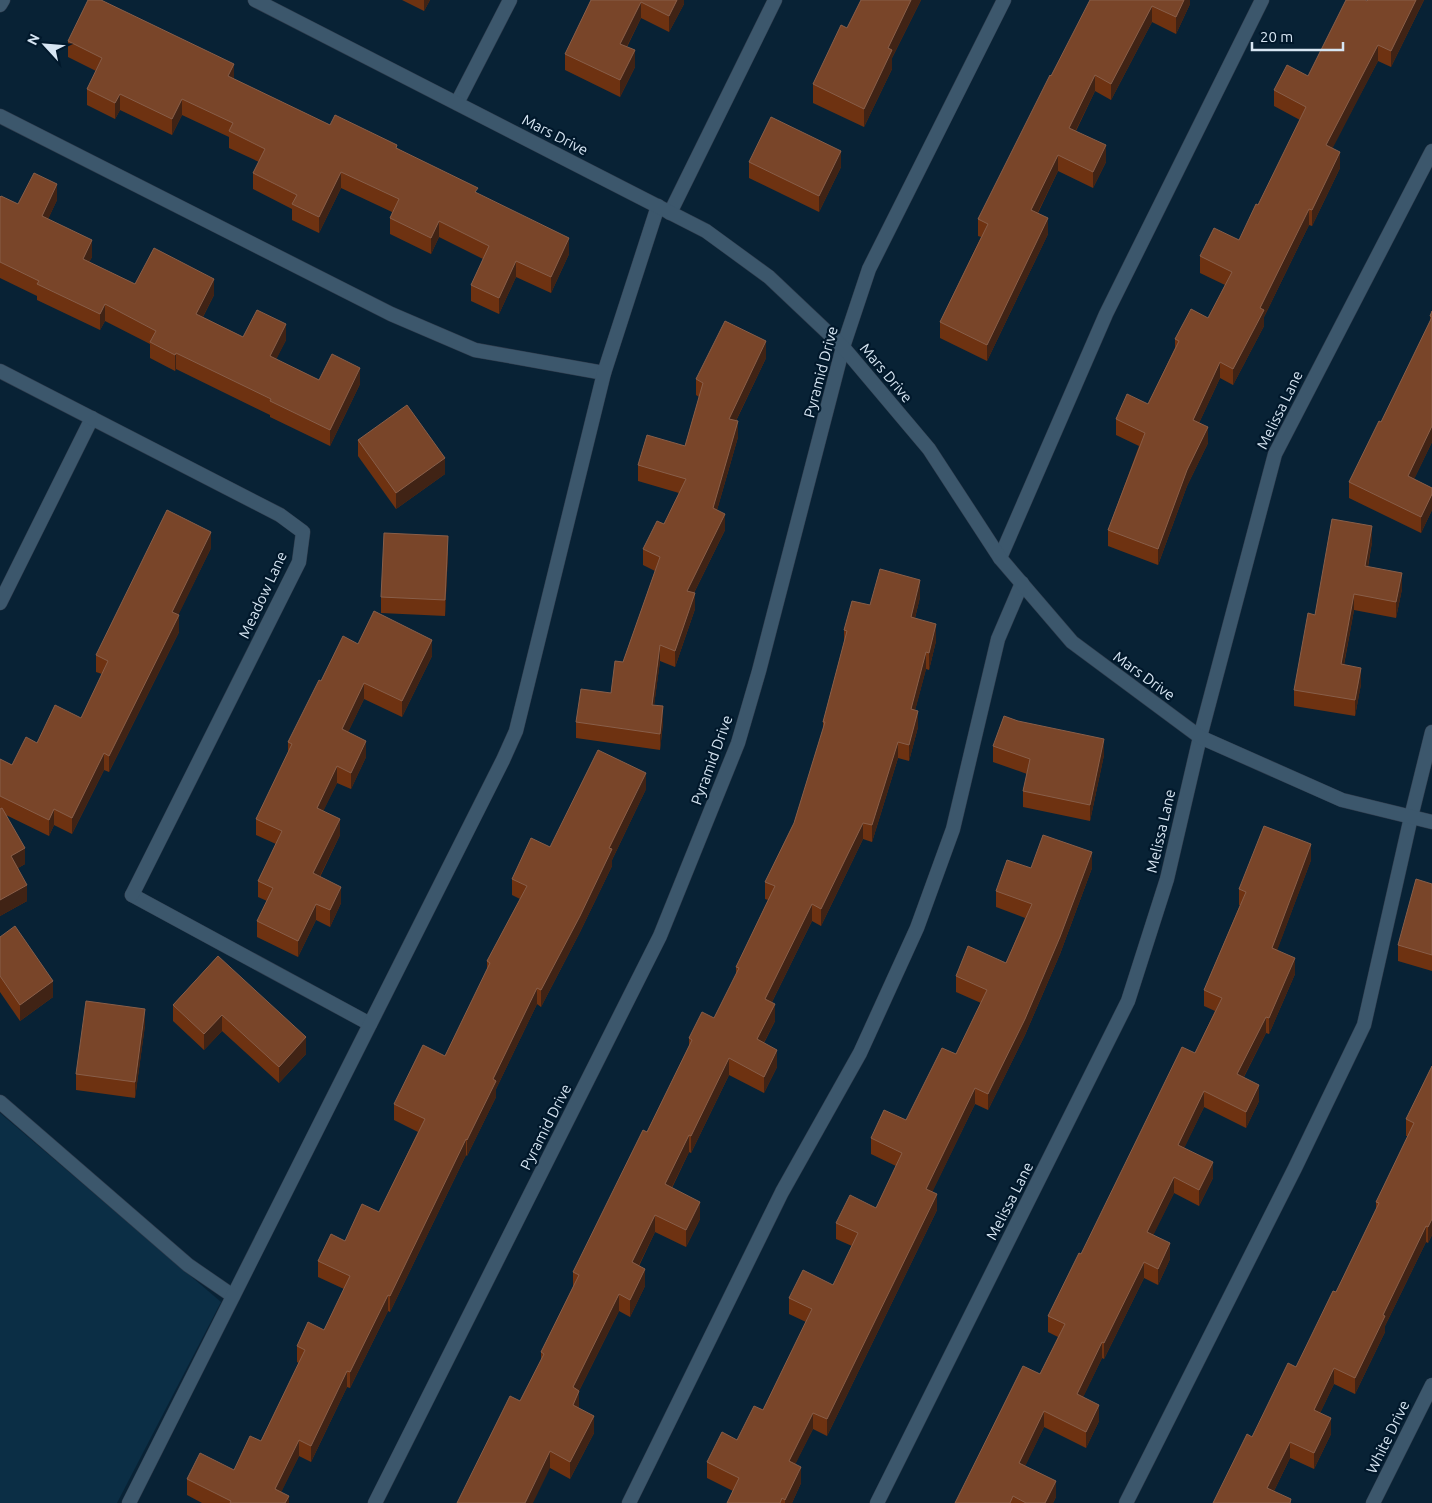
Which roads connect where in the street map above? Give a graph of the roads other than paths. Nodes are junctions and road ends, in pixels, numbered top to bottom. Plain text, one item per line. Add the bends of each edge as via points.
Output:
1 (3, 0) edge
2 (510, 0) edge
3 (775, 0) edge
4 (1004, 0) edge
5 (1262, 0) edge
6 (261, 2) edge
7 (0, 5) edge
8 (458, 103) junction
9 (0, 116) edge
10 (1432, 151) edge
11 (658, 206) junction
12 (670, 213) junction
13 (843, 347) junction
14 (0, 371) edge
15 (604, 374) junction
16 (92, 418) junction
17 (1000, 558) junction
18 (1022, 583) junction
19 (0, 603) edge
20 (1432, 732) edge
21 (1200, 737) junction
22 (1411, 817) junction
23 (1432, 822) edge
24 (370, 1024) junction
25 (0, 1102) edge
26 (233, 1296) junction
27 (1432, 1385) edge
28 (129, 1503) edge
29 (374, 1503) edge
30 (630, 1503) edge
31 (877, 1503) edge
32 (1126, 1503) edge
33 (1373, 1503) edge

1 - 7 street
2 - 8 street
3 - 12 street
4 - 13 street, Pyramid Drive via 869,269
5 - 17 street via 1106,314
6 - 8 street, Mars Drive
8 - 11 street, Mars Drive
9 - 15 street via 391,314 476,350
10 - 21 street, Melissa Lane via 1275,454
11 - 12 street, Mars Drive
11 - 15 street
12 - 13 street, Mars Drive via 706,231 769,277
13 - 17 street, Mars Drive via 929,449
13 - 29 street, Pyramid Drive via 738,743 664,927
14 - 16 street, Meadow Lane
15 - 24 street via 516,731
16 - 19 street
16 - 24 street, Meadow Lane via 280,514 303,532 299,562 132,895
17 - 18 street, Mars Drive
18 - 21 street, Mars Drive via 1072,642
18 - 30 street via 998,639 953,829 917,928 860,1053 782,1192
20 - 22 street
21 - 22 street, Mars Drive via 1342,800
21 - 31 street, Melissa Lane via 1167,880 1128,1001
22 - 23 street, Mars Drive
22 - 32 street via 1364,1025 1296,1168
24 - 26 street
25 - 26 street via 188,1265
26 - 28 street
27 - 33 street, White Drive

